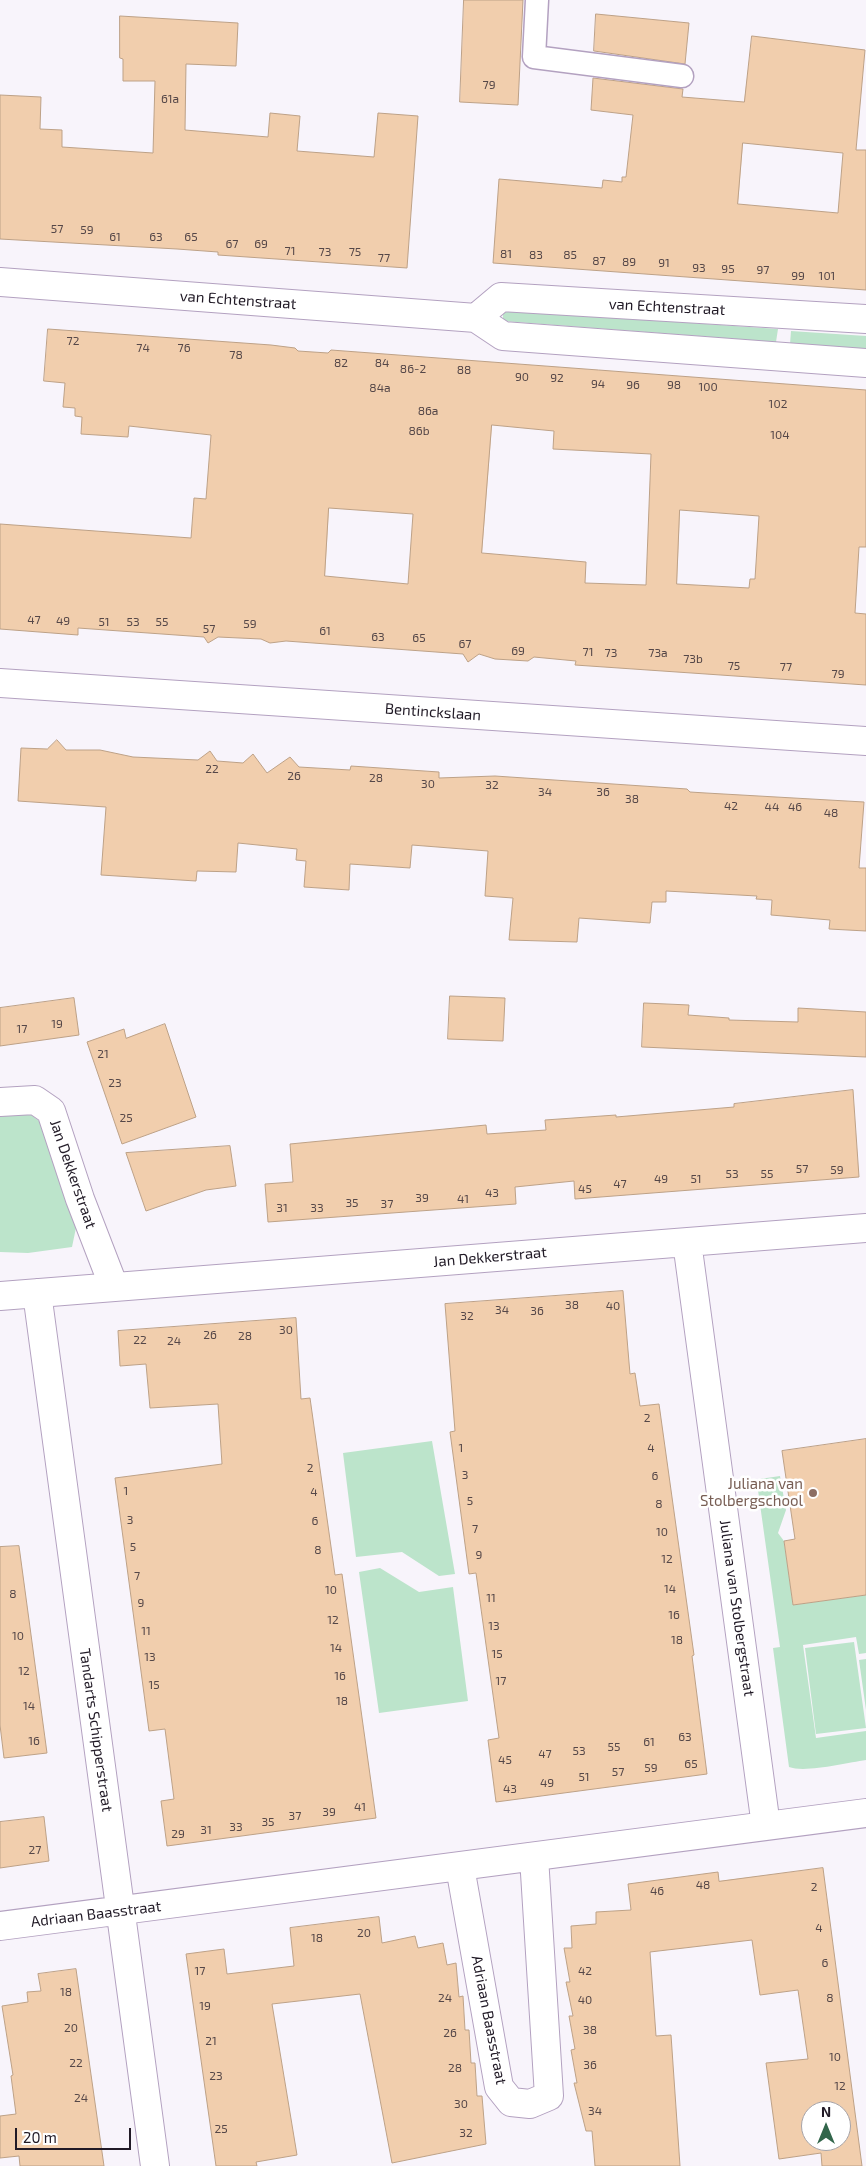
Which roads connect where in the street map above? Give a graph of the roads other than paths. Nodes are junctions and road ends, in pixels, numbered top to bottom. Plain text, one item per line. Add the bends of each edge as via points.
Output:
1 (537, 0) edge
2 (682, 76) dead end
3 (0, 282) edge
4 (476, 318) junction
5 (866, 320) edge
6 (866, 363) edge
7 (0, 684) edge
8 (866, 741) edge
9 (0, 1102) edge
10 (866, 1228) edge
11 (687, 1242) junction
12 (114, 1287) junction
13 (37, 1293) junction
14 (0, 1296) edge
15 (866, 1813) edge
16 (766, 1826) junction
17 (534, 1857) junction
18 (460, 1866) junction
19 (120, 1911) junction
20 (0, 1926) edge
21 (155, 2166) edge

1 - 2 lane via 534,57
3 - 4 street, van Echtenstraat
4 - 5 street, van Echtenstraat via 501,297
4 - 6 street, van Echtenstraat via 503,336
7 - 8 street, Bentinckslaan
9 - 12 street, Jan Dekkerstraat via 35,1100 51,1111
10 - 11 street, Jan Dekkerstraat
11 - 12 street, Jan Dekkerstraat
11 - 16 street, Juliana van Stolbergstraat
12 - 13 street, Jan Dekkerstraat
13 - 14 street, Jan Dekkerstraat
13 - 19 street, Tandarts Schipperstraat
15 - 16 street, Adriaan Baasstraat
16 - 17 street, Adriaan Baasstraat
17 - 18 street, Adriaan Baasstraat
17 - 18 street, Adriaan Baasstraat via 549,2096 530,2104 511,2102 499,2087
18 - 19 street, Adriaan Baasstraat
19 - 20 street, Adriaan Baasstraat
19 - 21 street, Tandarts Schipperstraat

